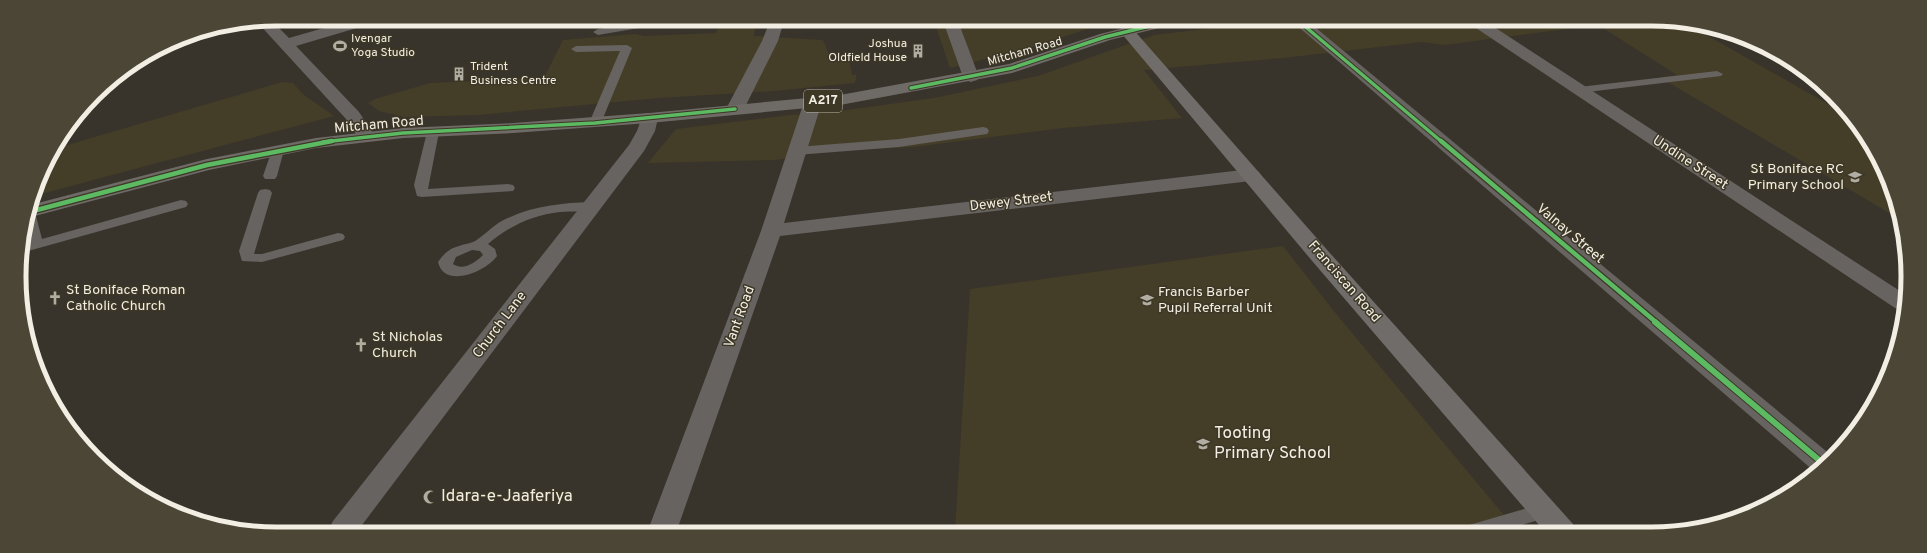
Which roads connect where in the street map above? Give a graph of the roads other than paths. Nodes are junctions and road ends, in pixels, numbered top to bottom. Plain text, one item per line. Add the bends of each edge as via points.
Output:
1 (269, 26) edge
2 (348, 26) edge
3 (633, 26) edge
4 (775, 26) edge
5 (952, 26) edge
6 (1139, 26) edge
7 (1306, 26) edge
8 (1483, 26) edge
9 (598, 32) dead end
10 (286, 44) junction
11 (576, 49) dead end
12 (1717, 74) dead end
13 (971, 77) junction
14 (1579, 90) junction
15 (812, 102) junction
16 (735, 109) junction
17 (649, 118) junction
18 (595, 122) junction
19 (983, 131) dead end
20 (433, 132) junction
21 (366, 136) junction
22 (278, 150) junction
23 (796, 151) junction
24 (1251, 175) junction
25 (270, 176) dead end
26 (508, 188) dead end
27 (265, 193) dead end
28 (181, 204) dead end
29 (592, 206) junction
30 (35, 210) edge
31 (771, 231) junction
32 (29, 237) edge
33 (338, 237) dead end
34 (477, 246) dead end
35 (29, 247) edge
36 (1900, 301) edge
37 (1820, 461) edge
38 (1545, 511) junction
39 (345, 527) edge
40 (663, 527) edge
41 (1490, 527) edge
42 (1559, 527) edge

1 - 10 street
2 - 10 street
3 - 9 lane
4 - 16 street
5 - 13 street
6 - 13 main road, Mitcham Road / A217 via 1012,68
6 - 24 street, Franciscan Road
7 - 37 street, Valnay Street
8 - 14 street, Undine Street
10 - 21 street via 353,116
11 - 18 lane via 627,48
12 - 14 lane
13 - 15 main road, Mitcham Road / A217
14 - 36 street, Undine Street
15 - 16 main road, Mitcham Road / A217
15 - 23 street, Vant Road
16 - 17 main road, Mitcham Road / A217
17 - 18 main road, Mitcham Road / A217
17 - 29 street, Church Lane via 646,131 636,147
18 - 20 main road, Mitcham Road / A217
19 - 23 lane via 891,144
20 - 21 main road, Mitcham Road / A217
20 - 26 lane via 421,185 422,193
21 - 22 main road, Mitcham Road / A217
22 - 25 lane
22 - 30 main road, Mitcham Road / A217 via 207,165
23 - 31 street, Vant Road
24 - 31 street, Dewey Street
24 - 38 street, Franciscan Road
27 - 33 lane via 246,251 247,258 262,258
28 - 35 lane
29 - 34 lane via 550,208 529,213 500,227
29 - 39 street, Church Lane
31 - 40 street, Vant Road
32 - 35 lane
38 - 41 lane
38 - 42 street, Franciscan Road

